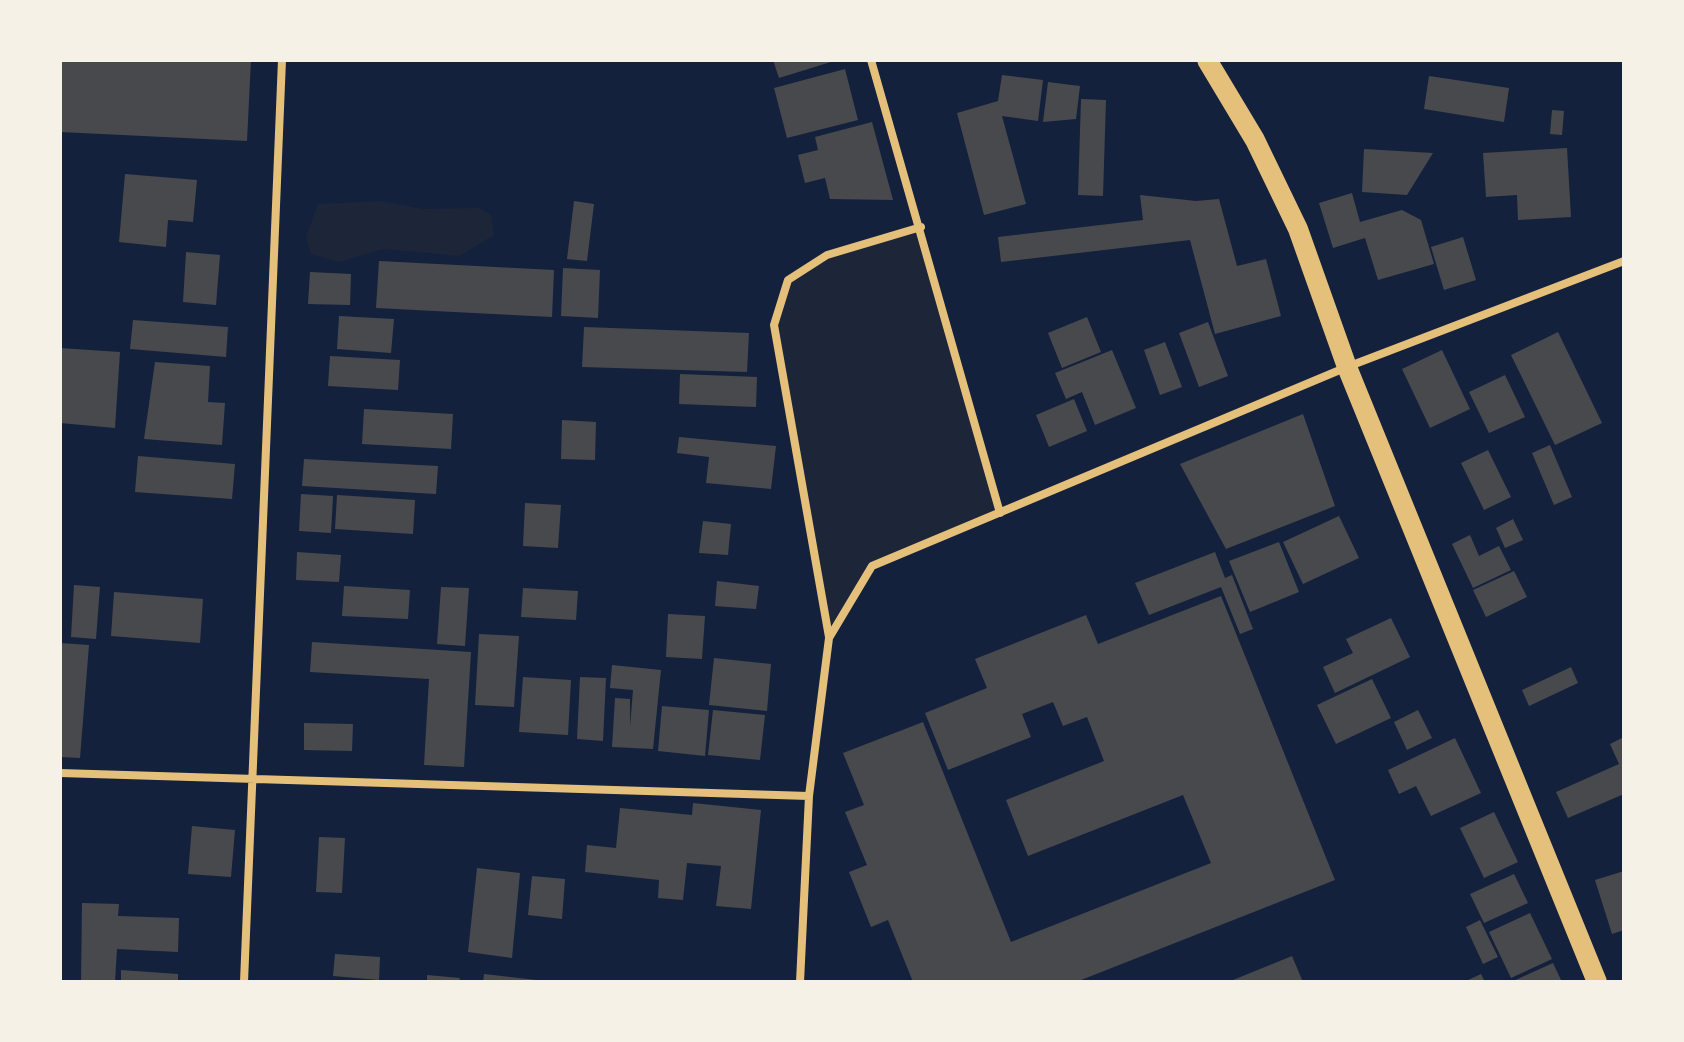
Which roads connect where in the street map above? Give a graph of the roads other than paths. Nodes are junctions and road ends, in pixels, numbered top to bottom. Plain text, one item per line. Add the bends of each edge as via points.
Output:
1 (282, 60) edge
2 (871, 60) edge
3 (1207, 60) edge
4 (921, 227) junction
5 (1624, 261) edge
6 (1347, 367) junction
7 (1000, 513) junction
8 (829, 638) junction
9 (60, 773) edge
10 (254, 781) junction
11 (809, 796) junction
12 (244, 982) edge
13 (800, 982) edge
14 (1597, 982) edge

1 - 10 street
2 - 4 street
3 - 6 main road via 1255,140 1298,229
4 - 7 street
4 - 8 street via 827,255 788,280 774,325
5 - 6 street
6 - 7 street
6 - 14 main road
7 - 8 street via 872,566
8 - 11 street
9 - 10 street
10 - 11 street
10 - 12 street
11 - 13 street

